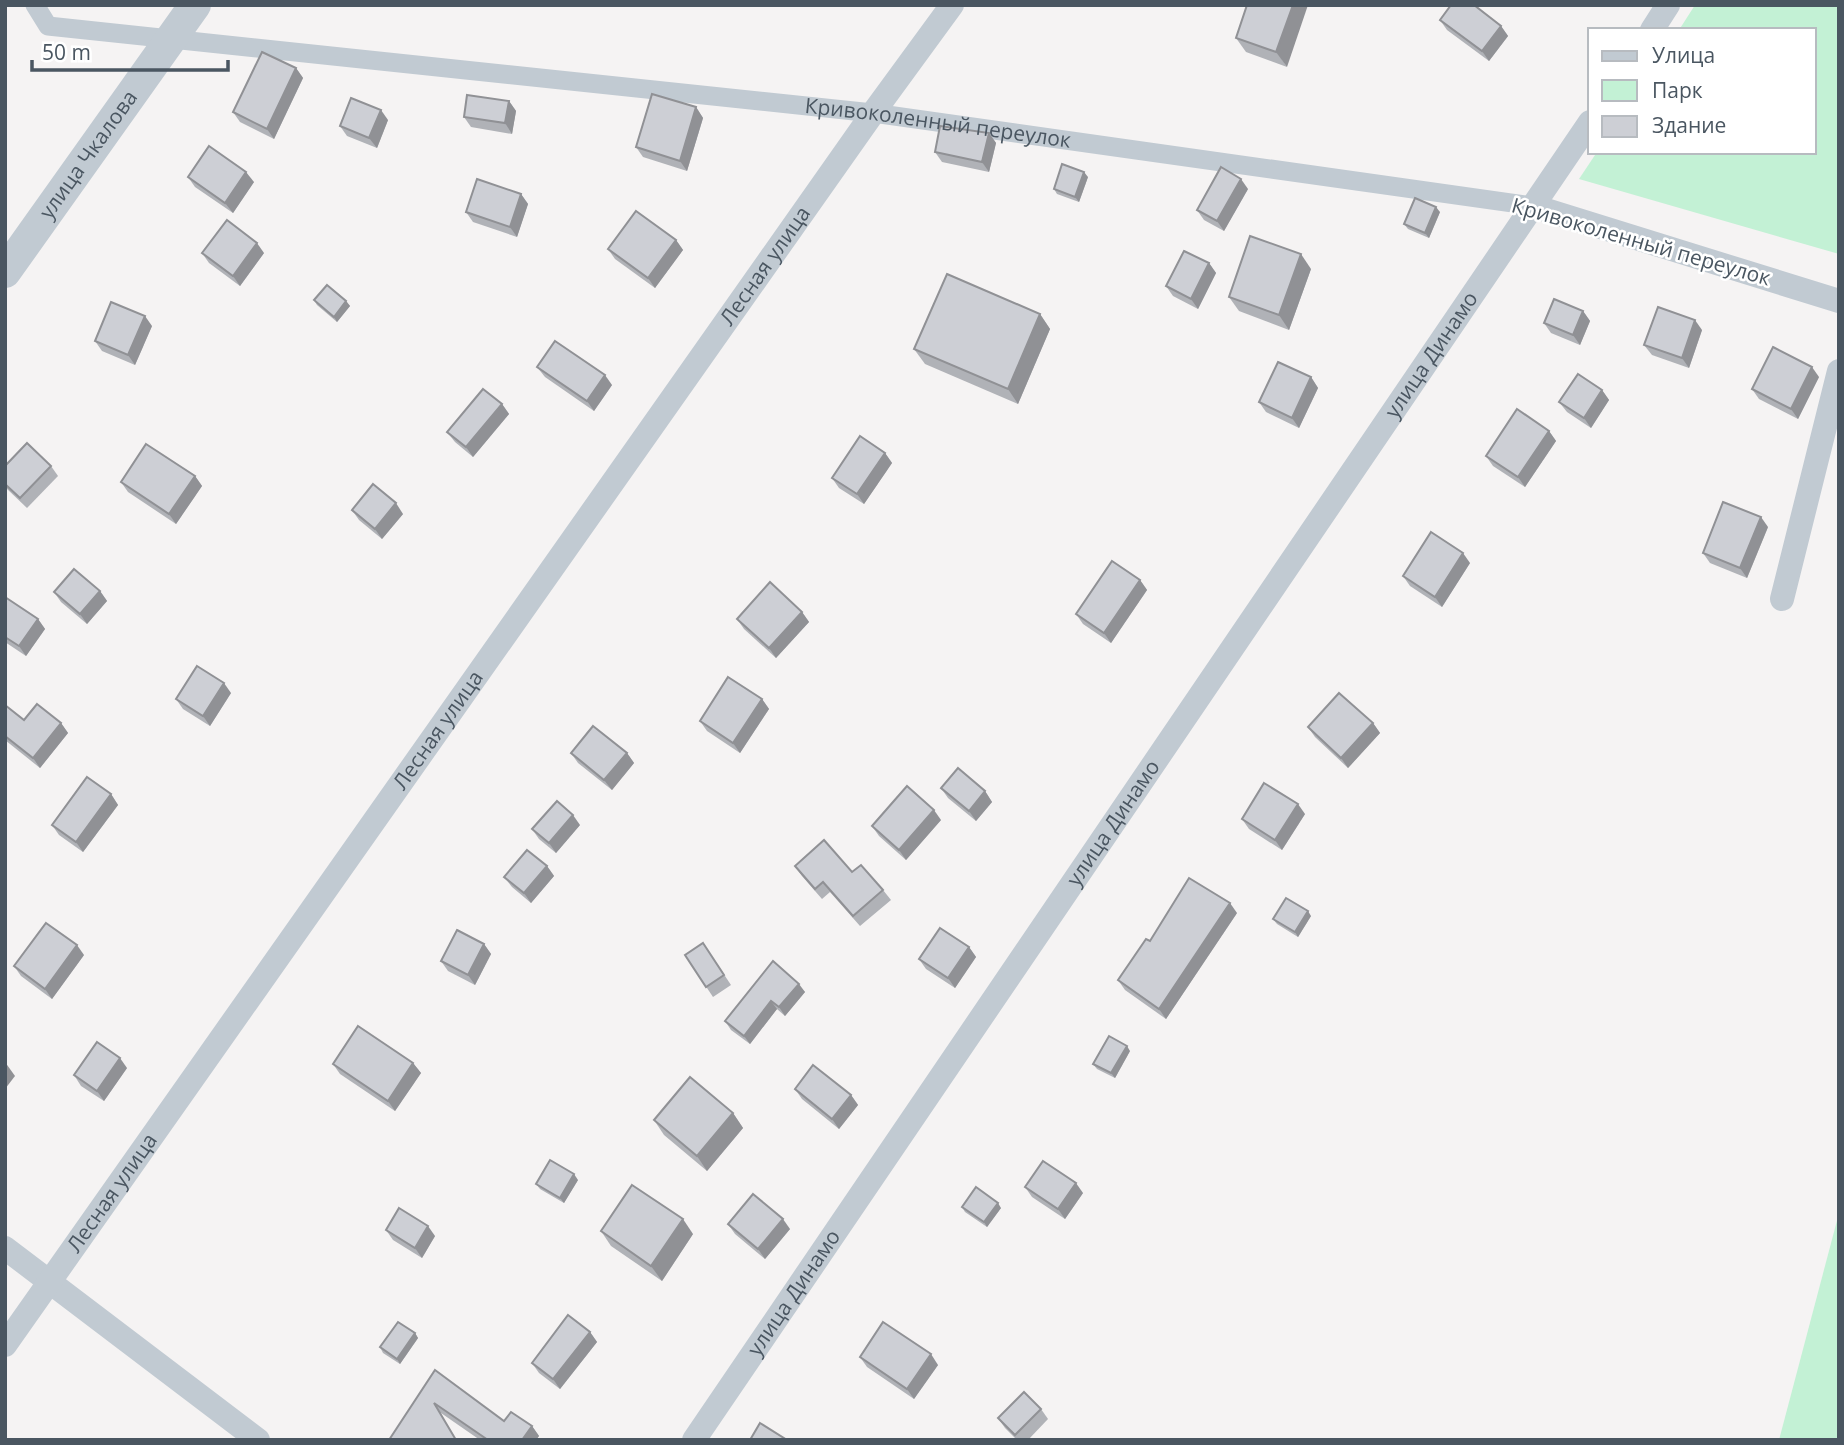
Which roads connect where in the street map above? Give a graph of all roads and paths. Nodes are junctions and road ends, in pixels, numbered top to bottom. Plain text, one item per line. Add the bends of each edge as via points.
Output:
1 (35, 5) edge
2 (195, 5) edge
3 (952, 5) edge
4 (1668, 5) edge
5 (1653, 28) edge
6 (170, 38) junction
7 (873, 113) junction
8 (1588, 125) edge
9 (1534, 206) junction
10 (5, 272) edge
11 (1839, 301) edge
12 (1839, 371) edge
13 (1782, 598) dead end
14 (5, 1248) edge
15 (50, 1282) junction
16 (5, 1345) edge
17 (258, 1440) edge
18 (694, 1440) edge

1 - 6 street, Кривоколенный переулок via 48,26
2 - 6 street, улица Чкалова
3 - 7 street, Лесная улица
4 - 5 street
6 - 7 street, Кривоколенный переулок
6 - 10 street, улица Чкалова
7 - 9 street, Кривоколенный переулок
7 - 15 street, Лесная улица
8 - 9 street, улица Динамо
9 - 11 street, Кривоколенный переулок
9 - 18 street, улица Динамо
12 - 13 street
14 - 15 street
15 - 16 street, Лесная улица
15 - 17 street

